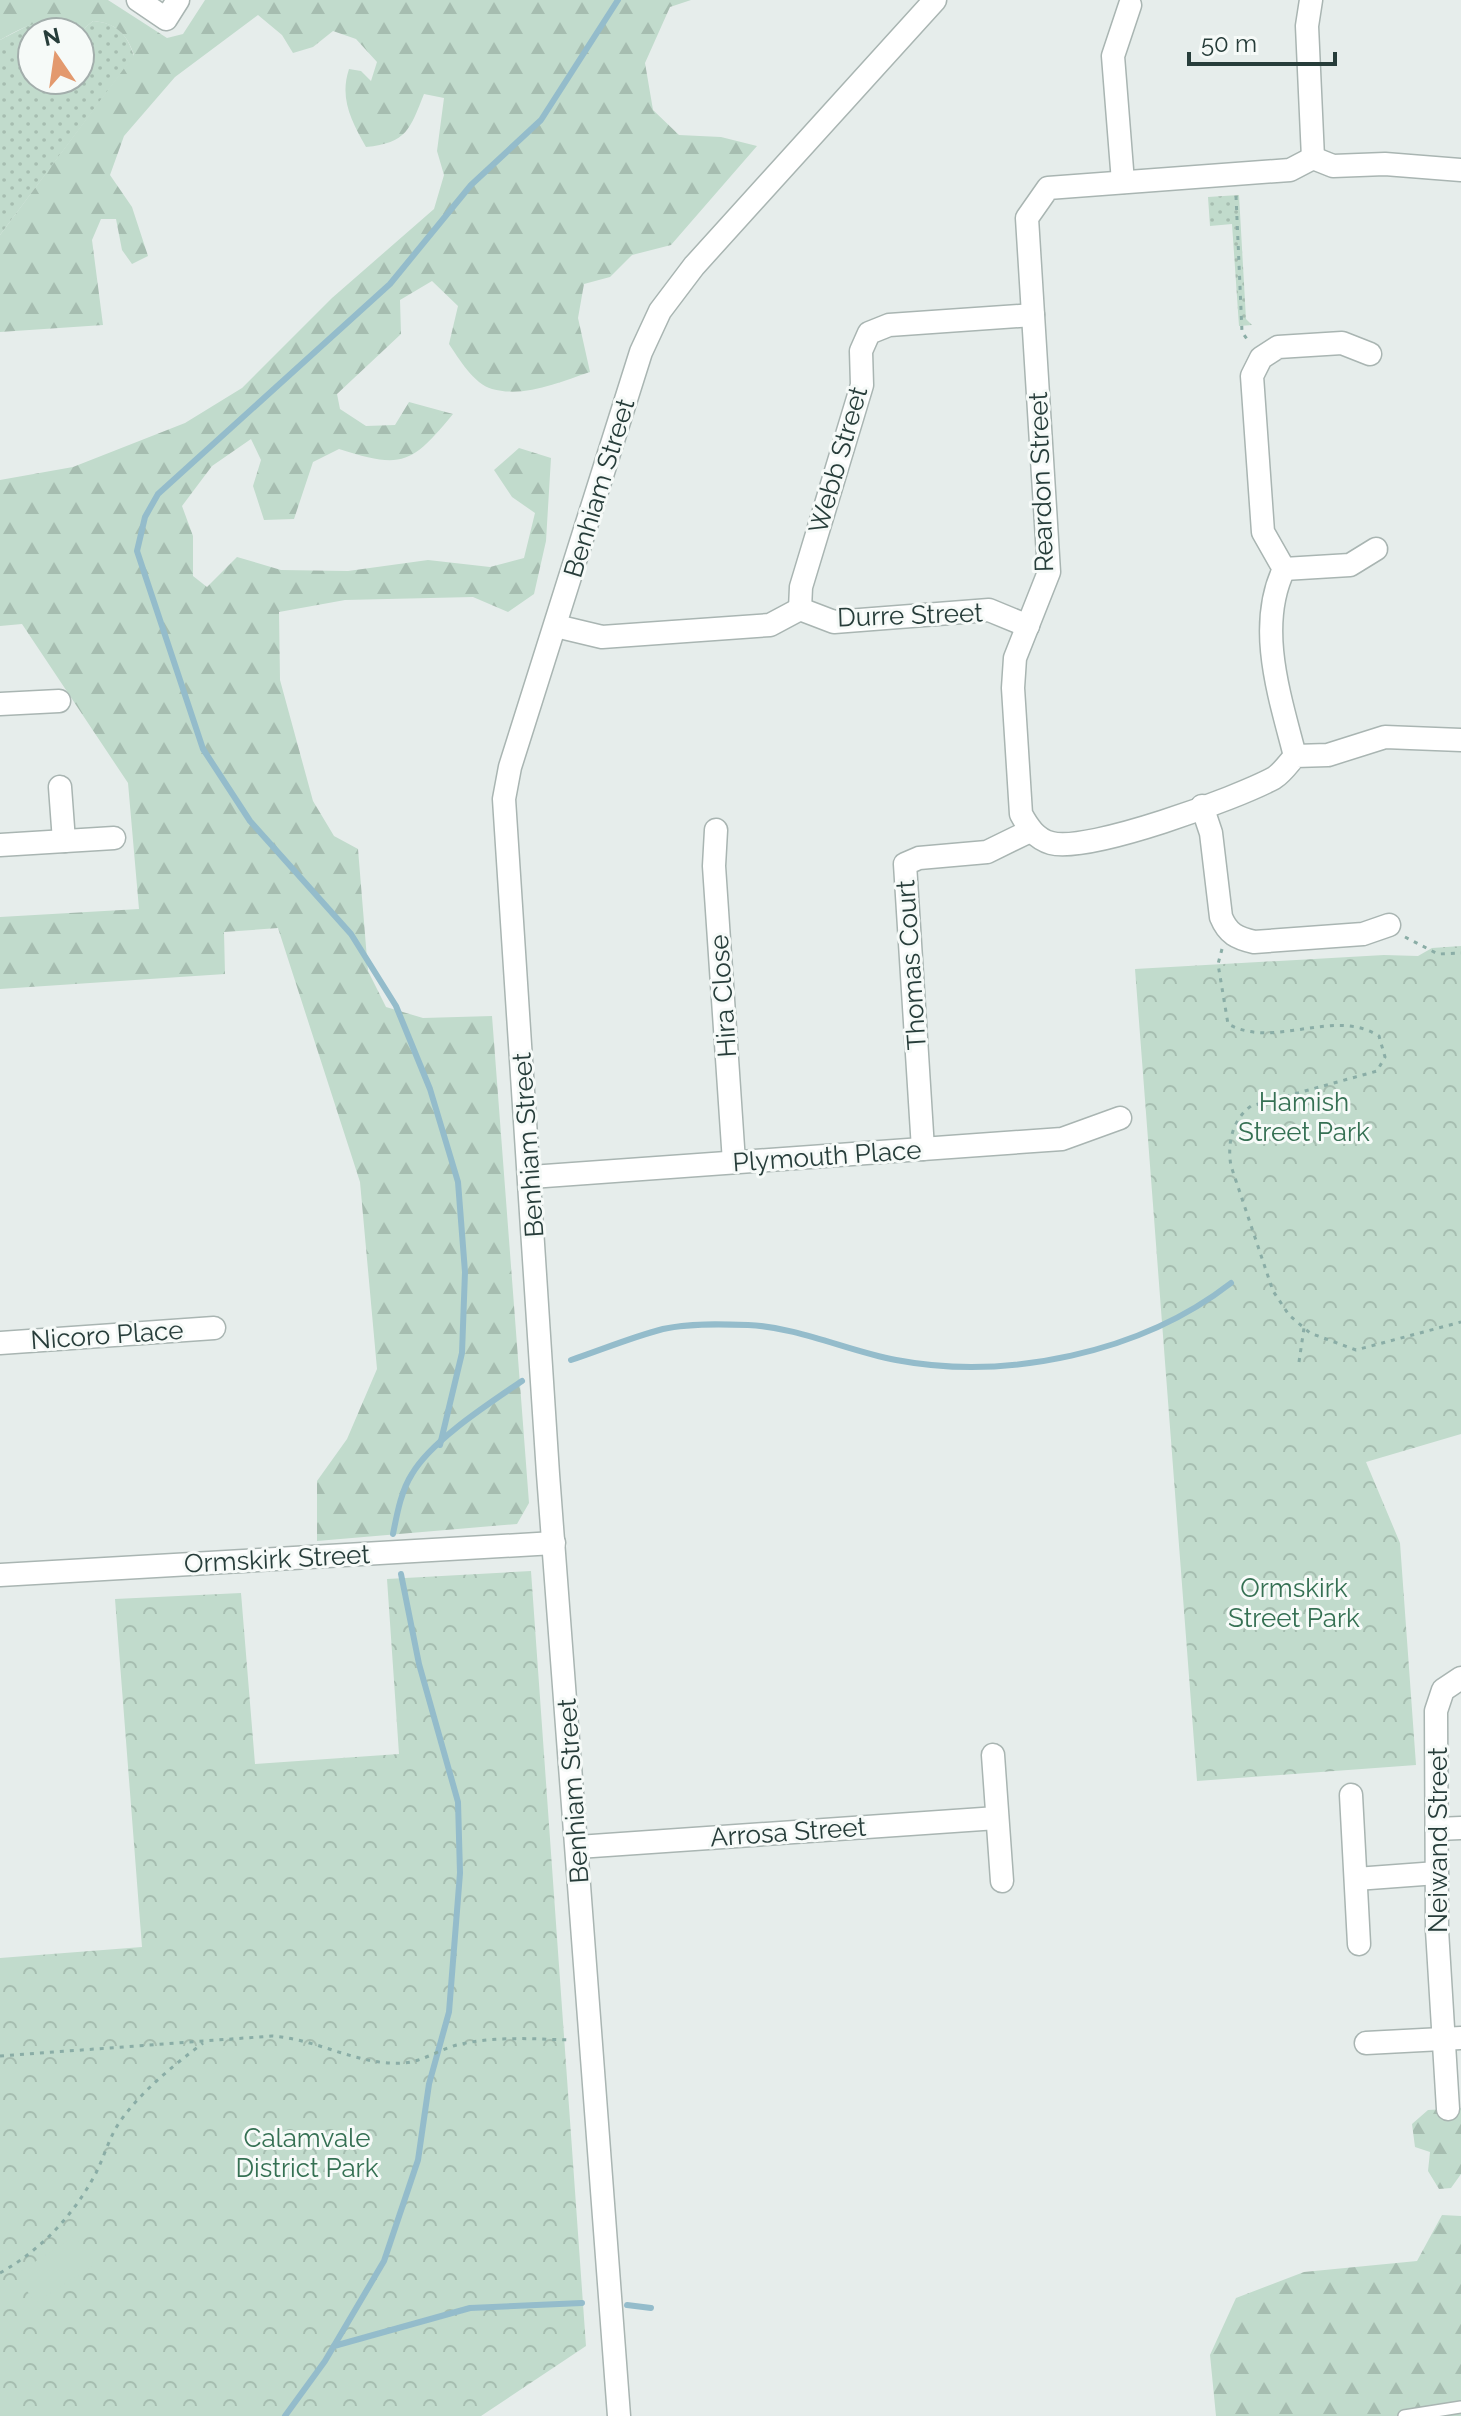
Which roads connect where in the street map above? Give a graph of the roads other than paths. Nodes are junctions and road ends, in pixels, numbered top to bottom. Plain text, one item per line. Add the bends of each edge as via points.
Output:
1 (138, 0) edge
2 (178, 0) edge
3 (935, 0) edge
4 (1311, 0) edge
5 (1130, 5) dead end
6 (1313, 158) junction
7 (1461, 170) edge
8 (1123, 182) junction
9 (1033, 315) junction
10 (1370, 354) dead end
11 (1376, 549) dead end
12 (1284, 569) junction
13 (800, 609) junction
14 (556, 626) junction
15 (1028, 626) junction
16 (59, 701) dead end
17 (0, 704) edge
18 (1461, 740) edge
19 (1295, 756) junction
20 (60, 787) dead end
21 (1202, 806) junction
22 (716, 830) dead end
23 (1030, 831) junction
24 (114, 838) dead end
25 (64, 841) junction
26 (0, 845) edge
27 (1389, 925) road end
28 (1120, 1118) dead end
29 (923, 1149) junction
30 (734, 1162) junction
31 (531, 1177) junction
32 (214, 1328) dead end
33 (0, 1343) edge
34 (554, 1543) junction
35 (0, 1575) edge
36 (1461, 1678) edge
37 (993, 1755) dead end
38 (1351, 1795) dead end
39 (997, 1818) junction
40 (1461, 1828) edge
41 (1437, 1829) junction
42 (578, 1847) junction
43 (1437, 1873) junction
44 (1356, 1879) junction
45 (1002, 1881) dead end
46 (1359, 1944) dead end
47 (1452, 2038) edge
48 (1366, 2043) dead end
49 (1455, 2113) edge
50 (1461, 2407) edge
51 (619, 2416) edge
52 (1404, 2416) edge

1 - 2 street via 166,19
3 - 14 street, Benhiam Street via 694,266 660,311 641,352
4 - 6 street via 1307,26
5 - 8 street via 1113,56
6 - 7 street via 1333,166
6 - 8 street, Reardon Street via 1290,170
8 - 9 street, Reardon Street via 1048,188 1027,218
9 - 13 street, Webb Street via 889,325 869,333 861,351 862,385 801,587
9 - 15 street, Reardon Street via 1049,572
10 - 12 street via 1342,343 1278,347 1261,358 1252,376 1263,532
11 - 12 street via 1350,565
12 - 19 street via 1272,594 1273,648
13 - 14 street, Durre Street via 770,625 602,637
13 - 15 street, Durre Street via 834,622 989,610
14 - 31 street, Benhiam Street via 504,799
15 - 23 street, Reardon Street via 1015,658 1013,688 1021,814
16 - 17 street
18 - 19 street via 1385,737 1328,755
19 - 21 street via 1276,777
20 - 25 street
21 - 23 street via 1137,830 1076,844 1050,843
21 - 27 street via 1211,833 1221,917 1226,930 1238,938 1254,942 1363,934
22 - 30 street, Hira Close
23 - 29 street, Thomas Court via 987,852 905,864
24 - 25 street
25 - 26 street
28 - 29 street, Plymouth Place via 1062,1139
29 - 30 street, Plymouth Place
30 - 31 street, Plymouth Place
31 - 34 street, Benhiam Street
32 - 33 street, Nicoro Place
34 - 35 street, Ormskirk Street
34 - 42 street, Benhiam Street
36 - 41 street, Neiwand Street via 1443,1690 1436,1711
37 - 39 street
38 - 44 street
39 - 42 street, Arrosa Street
39 - 45 street
40 - 41 street
41 - 43 street, Neiwand Street
42 - 51 street, Benhiam Street
43 - 44 street
43 - 47 street, Neiwand Street
44 - 46 street
47 - 48 street
47 - 49 street, Neiwand Street
50 - 52 lane

